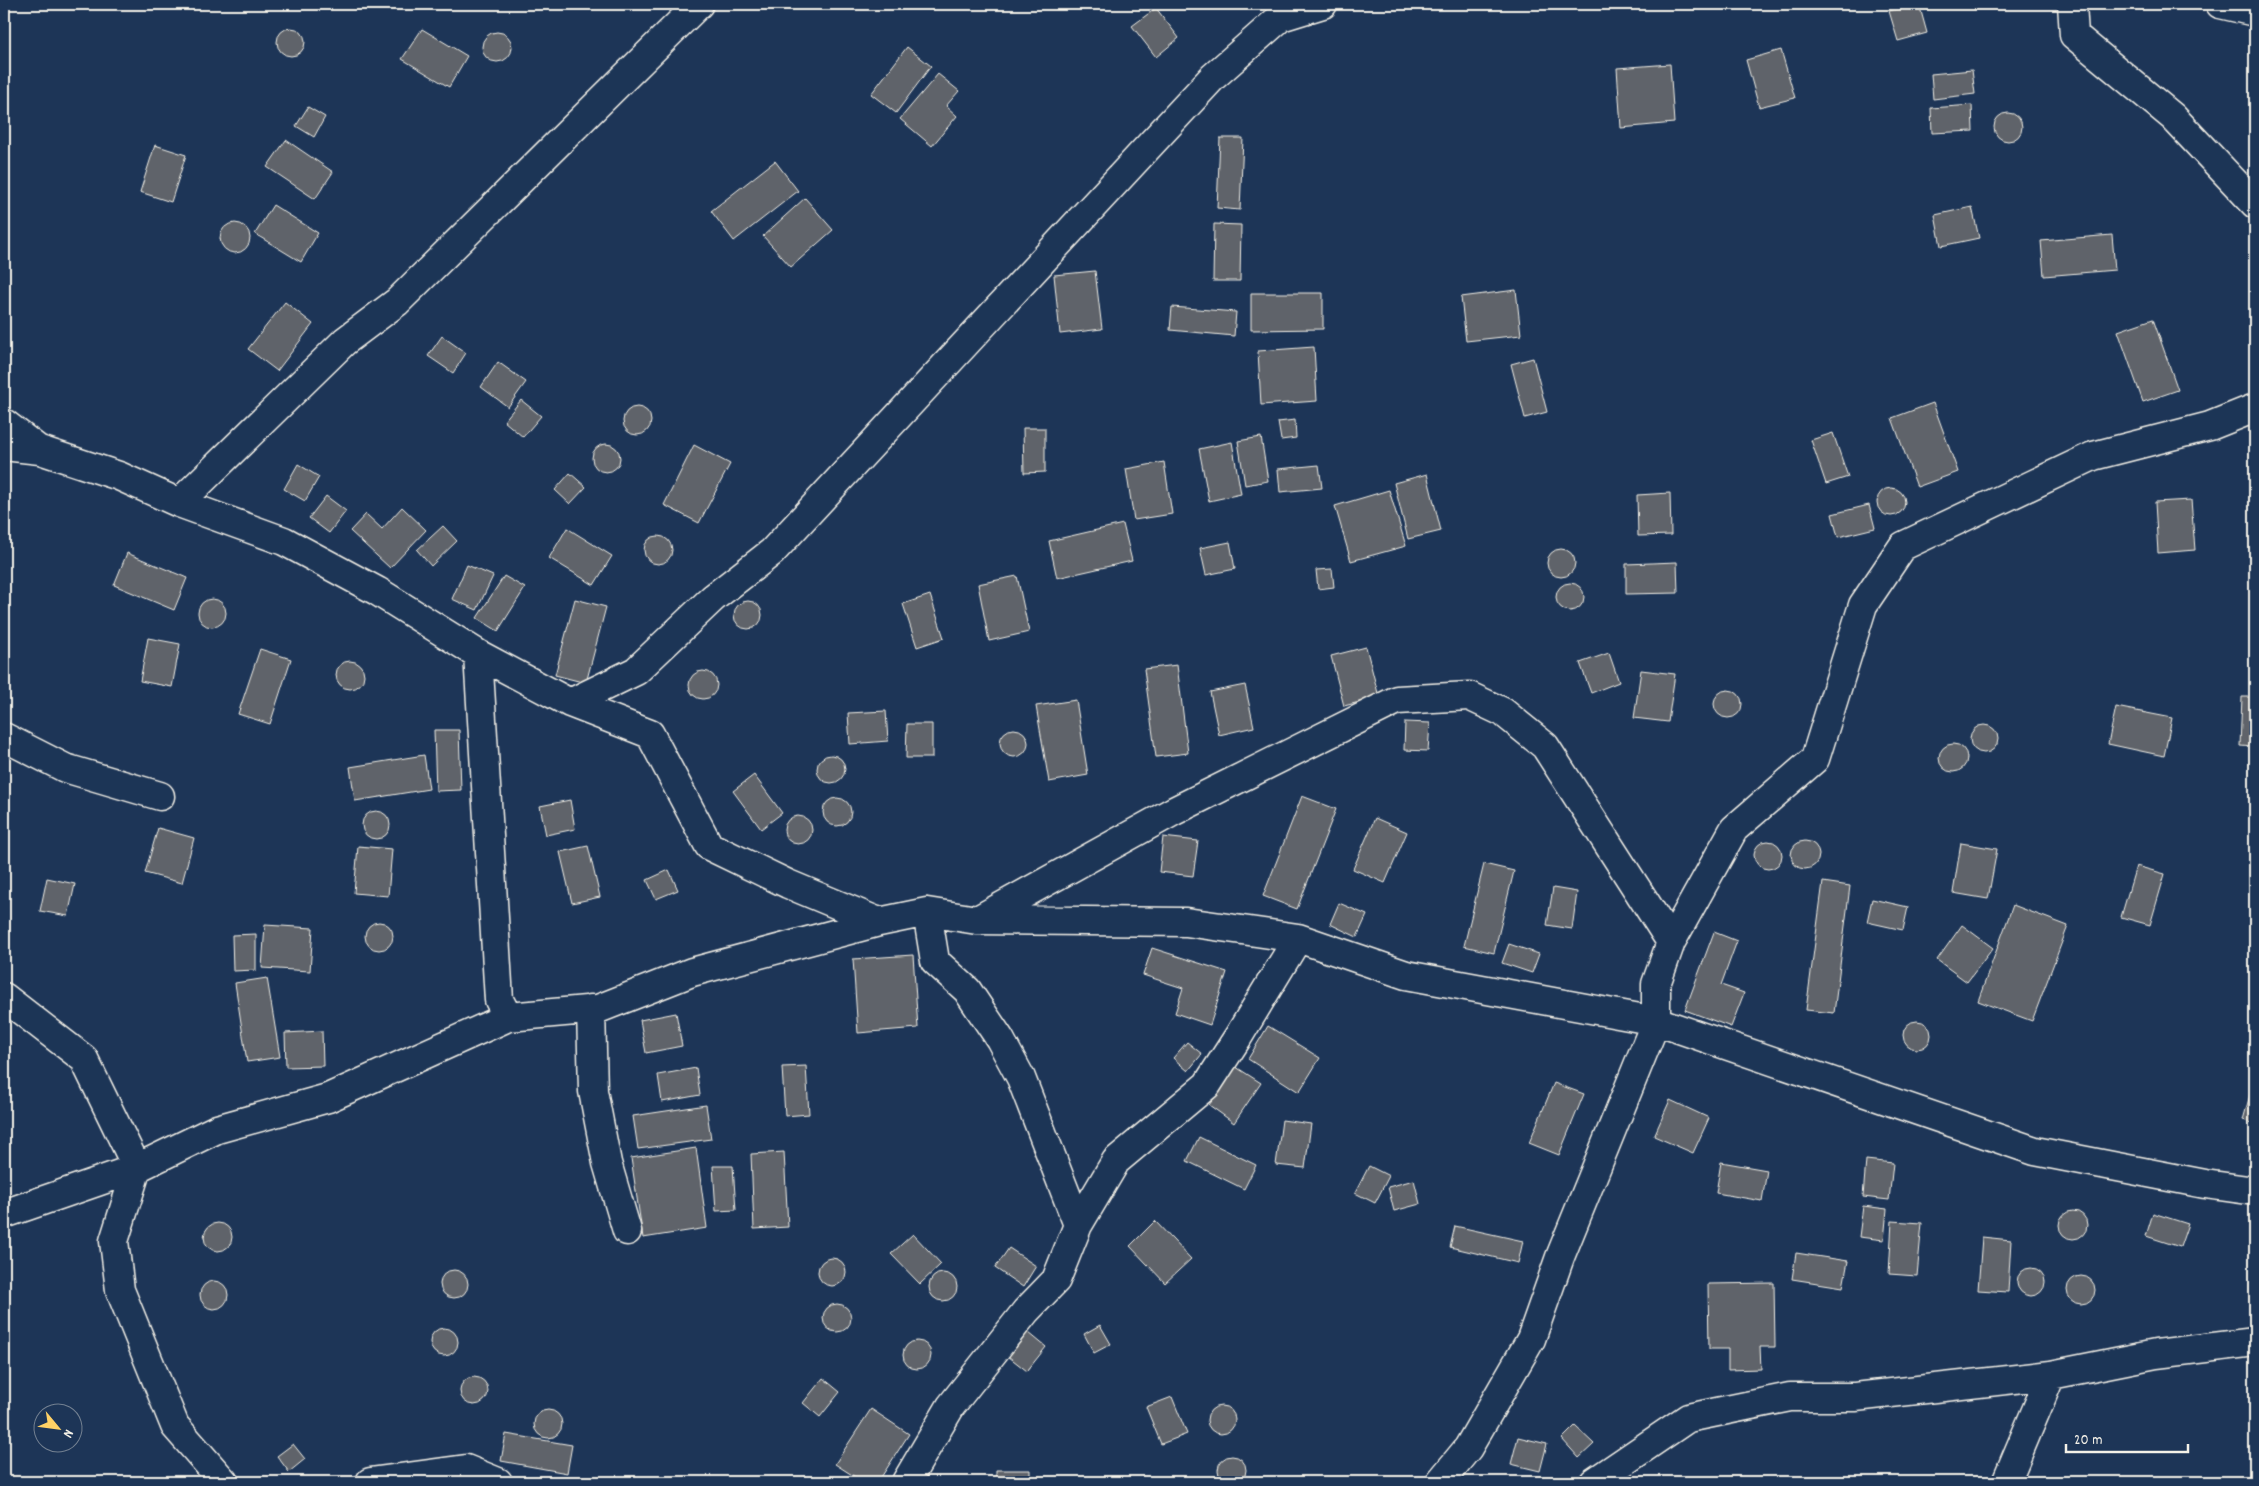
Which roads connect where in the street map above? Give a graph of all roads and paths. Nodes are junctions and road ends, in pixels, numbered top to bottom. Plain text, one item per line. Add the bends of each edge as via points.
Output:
1 (699, 4) edge
2 (1317, 4) edge
3 (2072, 4) edge
4 (2220, 4) edge
5 (2255, 12) edge
6 (2255, 204) edge
7 (2255, 408) edge
8 (4, 423) edge
9 (4, 446) edge
10 (40, 450) junction
11 (179, 503) junction
12 (478, 654) junction
13 (570, 704) junction
14 (4, 736) edge
15 (160, 796) dead end
16 (927, 912) junction
17 (976, 920) junction
18 (879, 922) junction
19 (1298, 938) junction
20 (1671, 942) junction
21 (4, 997) edge
22 (591, 1009) junction
23 (508, 1017) junction
24 (1656, 1021) junction
25 (137, 1168) junction
26 (2255, 1191) edge
27 (4, 1214) edge
28 (1078, 1225) junction
29 (627, 1231) dead end
30 (2255, 1342) edge
31 (2050, 1375) junction
32 (224, 1482) edge
33 (370, 1482) edge
34 (498, 1482) edge
35 (906, 1482) edge
36 (1440, 1482) edge
37 (1594, 1482) edge
38 (2006, 1482) edge

1 - 11 street via 397,302 345,341
2 - 13 street via 1281,17 1213,77 772,552 713,598 636,671
3 - 6 street via 2074,35 2173,117
4 - 5 street
7 - 20 street via 2210,426 2093,456 1903,546 1863,605 1815,759 1734,829
8 - 10 street
9 - 10 street
10 - 11 street via 119,476
11 - 12 street via 284,540 377,590
12 - 13 street
12 - 23 street via 499,1000
13 - 18 street via 650,734 708,846
14 - 15 street via 65,768
16 - 17 street
16 - 18 street
16 - 28 street via 935,961 966,990 1000,1039 1021,1078
17 - 19 street via 1186,922
17 - 20 street via 1174,811 1397,700 1469,696 1503,712 1545,746
18 - 22 street via 692,972
19 - 24 street via 1406,975
19 - 28 street via 1206,1085 1116,1161
20 - 24 street via 1656,984
21 - 25 street via 84,1059
22 - 23 street
22 - 29 street via 593,1091 607,1163
23 - 25 street via 328,1098 217,1129
24 - 26 street via 2035,1151
24 - 36 street via 1560,1257 1531,1339 1468,1448
25 - 27 street
25 - 32 street via 114,1240 120,1290 175,1426
28 - 35 street via 1056,1280 1026,1311 951,1406
30 - 31 street via 2156,1354
31 - 37 street via 1855,1397 1790,1397 1688,1418
31 - 38 street
33 - 34 street via 466,1469

